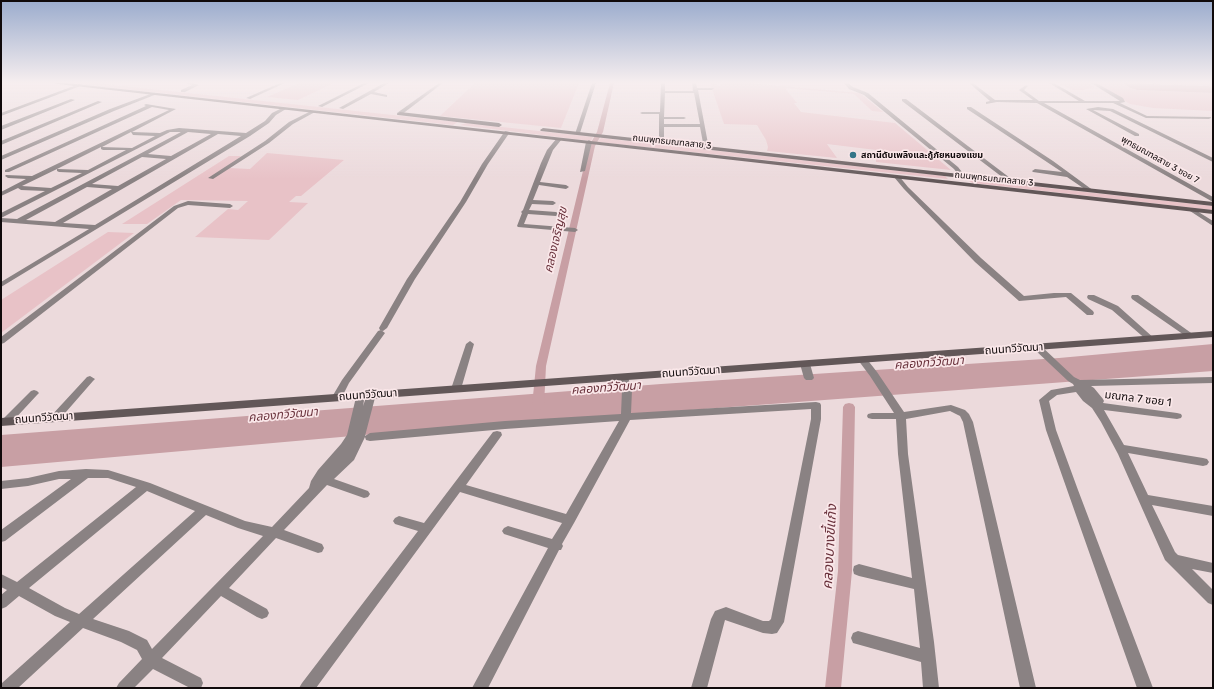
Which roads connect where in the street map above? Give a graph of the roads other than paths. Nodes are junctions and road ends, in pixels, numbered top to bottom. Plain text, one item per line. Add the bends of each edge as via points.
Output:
1 (34, 115) edge
2 (68, 115) edge
3 (101, 115) edge
4 (132, 115) edge
5 (161, 115) edge
6 (273, 115) edge
7 (307, 115) edge
8 (342, 115) edge
9 (409, 115) edge
10 (582, 115) edge
11 (662, 115) edge
12 (671, 115) edge
13 (701, 115) edge
14 (892, 115) edge
15 (924, 115) edge
16 (980, 115) edge
17 (1061, 115) edge
18 (1100, 115) edge
19 (1121, 115) edge
20 (1142, 115) edge
21 (684, 118) dead end
22 (1209, 118) dead end
23 (468, 122) junction
24 (662, 125) junction
25 (703, 126) junction
26 (1, 128) edge
27 (460, 128) junction
28 (507, 129) junction
29 (538, 129) dead end
30 (187, 130) junction
31 (218, 132) junction
32 (133, 133) dead end
33 (576, 133) junction
34 (248, 134) junction
35 (160, 135) junction
36 (1138, 135) dead end
37 (559, 139) junction
38 (1, 143) edge
39 (593, 143) junction
40 (661, 143) junction
41 (103, 148) dead end
42 (707, 148) junction
43 (131, 149) junction
44 (123, 154) junction
45 (140, 155) junction
46 (1, 158) edge
47 (173, 158) junction
48 (1213, 160) edge
49 (59, 170) dead end
50 (88, 171) junction
51 (582, 171) dead end
52 (1036, 171) dead end
53 (5, 173) edge
54 (1070, 175) junction
55 (962, 176) junction
56 (897, 177) junction
57 (1, 178) edge
58 (33, 178) junction
59 (210, 178) dead end
60 (1012, 182) junction
61 (537, 183) junction
62 (64, 184) junction
63 (965, 185) junction
64 (84, 186) junction
65 (566, 187) dead end
66 (21, 188) dead end
67 (118, 188) junction
68 (52, 190) junction
69 (1091, 191) junction
70 (1, 194) edge
71 (1213, 200) edge
72 (529, 202) junction
73 (553, 203) dead end
74 (1213, 204) edge
75 (230, 206) dead end
76 (1, 209) edge
77 (13, 210) junction
78 (1192, 210) junction
79 (524, 212) junction
80 (1213, 212) edge
81 (556, 214) dead end
82 (1, 216) edge
83 (1, 220) edge
84 (19, 221) junction
85 (56, 224) junction
86 (1213, 224) edge
87 (95, 227) junction
88 (571, 230) dead end
89 (1, 285) edge
90 (1091, 297) dead end
91 (1135, 297) dead end
92 (1090, 313) dead end
93 (1213, 334) edge
94 (1190, 335) junction
95 (1151, 339) junction
96 (1, 341) edge
97 (470, 344) dead end
98 (1037, 347) junction
99 (863, 360) junction
100 (805, 364) junction
101 (623, 377) junction
102 (809, 378) dead end
103 (90, 379) dead end
104 (1213, 380) edge
105 (1076, 383) junction
106 (456, 389) junction
107 (34, 393) dead end
108 (366, 395) junction
109 (337, 397) junction
110 (1096, 406) junction
111 (626, 416) junction
112 (872, 416) dead end
113 (901, 416) junction
114 (1177, 416) dead end
115 (55, 418) junction
116 (4, 421) edge
117 (497, 435) dead end
118 (361, 436) junction
119 (1120, 448) junction
120 (1204, 462) dead end
121 (86, 473) junction
122 (322, 479) junction
123 (1, 485) edge
124 (146, 486) junction
125 (457, 487) junction
126 (364, 494) dead end
127 (1144, 499) junction
128 (205, 509) junction
129 (1213, 511) edge
130 (569, 520) junction
131 (399, 521) dead end
132 (426, 528) junction
133 (508, 531) dead end
134 (274, 532) junction
135 (1, 537) edge
136 (557, 546) junction
137 (318, 548) dead end
138 (1174, 560) junction
139 (1213, 568) edge
140 (859, 570) dead end
141 (1, 580) edge
142 (919, 585) junction
143 (19, 588) junction
144 (220, 589) junction
145 (1213, 599) edge
146 (1, 603) edge
147 (262, 613) dead end
148 (81, 621) junction
149 (858, 638) dead end
150 (928, 657) junction
151 (151, 660) junction
152 (196, 683) dead end
153 (7, 688) edge
154 (124, 688) edge
155 (308, 688) edge
156 (480, 688) edge
157 (699, 688) edge
158 (931, 688) edge
159 (1028, 688) edge
160 (1145, 688) edge

1 - 26 street
2 - 38 street
3 - 46 street
4 - 53 street
5 - 58 street
6 - 34 street
7 - 59 street
8 - 27 main road, ถนนพุทธมณฑลสาย 3
9 - 23 main road, ถนนพุทธมณฑลสาย 3
10 - 33 street
11 - 24 street
12 - 21 street
13 - 25 street
14 - 55 street via 956,168
15 - 60 street
16 - 54 street
17 - 71 street, พุทธมณฑลสาย 3 ซอย 7
18 - 36 street
19 - 48 street
20 - 22 street
23 - 27 main road via 458,124
23 - 28 main road, ถนนพุทธมณฑลสาย 3
24 - 25 street
24 - 40 street
25 - 42 street
27 - 28 main road, ถนนพุทธมณฑลสาย 3
28 - 37 main road, ถนนพุทธมณฑลสาย 3
28 - 109 street via 463,202 411,279 382,330
29 - 33 main road, ถนนพุทธมณฑลสาย 3
30 - 31 street
30 - 35 street via 172,130
30 - 45 street
31 - 34 street
31 - 47 street
32 - 35 street
33 - 40 main road, ถนนพุทธมณฑลสาย 3
34 - 87 street
35 - 43 street
37 - 39 main road, ถนนพุทธมณฑลสาย 3
37 - 61 street via 547,157
39 - 51 street
39 - 56 main road, ถนนพุทธมณฑลสาย 3
40 - 42 main road, ถนนพุทธมณฑลสาย 3
41 - 43 street
42 - 55 main road, ถนนพุทธมณฑลสาย 3
43 - 44 street
44 - 45 street
44 - 50 street
45 - 47 street
45 - 64 street
47 - 67 street
49 - 50 street
50 - 62 street
52 - 54 street
53 - 57 street
53 - 58 street
54 - 69 street
55 - 60 main road, ถนนพุทธมณฑลสาย 3
55 - 63 main road
56 - 63 main road, ถนนพุทธมณฑลสาย 3
56 - 92 street via 978,260 1022,299 1068,295
58 - 70 street
60 - 69 main road, ถนนพุทธมณฑลสาย 3
61 - 65 street
61 - 72 street
62 - 64 street
62 - 68 street
63 - 78 main road, ถนนพุทธมณฑลสาย 3
64 - 67 street
64 - 84 street
66 - 68 street
67 - 85 street
68 - 77 street
69 - 74 main road, ถนนพุทธมณฑลสาย 3
72 - 73 street
72 - 79 street
75 - 96 street via 188,203 176,207
76 - 77 street
77 - 82 street
78 - 80 main road, ถนนพุทธมณฑลสาย 3
78 - 86 street
79 - 81 street
79 - 88 street via 520,227
83 - 84 street
84 - 85 street
85 - 87 street
87 - 89 street
90 - 95 street via 1115,308
91 - 94 street
93 - 94 main road, ถนนทวีวัฒนา
94 - 95 main road, ถนนทวีวัฒนา
95 - 98 main road, ถนนทวีวัฒนา
97 - 106 street
98 - 99 main road, ถนนทวีวัฒนา
98 - 105 street
99 - 100 main road, ถนนทวีวัฒนา
99 - 113 street
100 - 101 main road, ถนนทวีวัฒนา
100 - 102 street
101 - 106 main road, ถนนทวีวัฒนา
101 - 111 street via 627,390
103 - 115 street
104 - 105 street
105 - 110 street via 1087,399
105 - 160 street via 1054,392 1044,400 1046,410 1072,490
106 - 108 main road, ถนนทวีวัฒนา
107 - 116 street
108 - 109 main road, ถนนทวีวัฒนา
108 - 118 street via 362,411
109 - 115 main road, ถนนทวีวัฒนา
110 - 114 street, มณฑล 7 ซอย 1
110 - 119 street
111 - 118 street
111 - 130 street
111 - 157 street via 816,405 816,419 777,622 772,628 763,627 726,613 720,615
112 - 113 street
113 - 142 street via 903,454
113 - 159 street via 951,408 961,412 968,422
115 - 116 main road, ถนนทวีวัฒนา
117 - 125 street
118 - 122 street via 350,457
119 - 120 street
119 - 127 street
121 - 123 street
121 - 124 street via 108,474
121 - 135 street
122 - 126 street
122 - 134 street via 314,491
124 - 128 street
124 - 143 street
125 - 130 street
125 - 132 street
127 - 129 street
127 - 138 street via 1161,539
128 - 134 street via 242,525
128 - 148 street
130 - 136 street
131 - 132 street
132 - 155 street
133 - 136 street
134 - 137 street
134 - 144 street
136 - 156 street
138 - 139 street
138 - 145 street
140 - 142 street
141 - 143 street
142 - 150 street
143 - 146 street
143 - 148 street
144 - 147 street
144 - 151 street
148 - 151 street via 142,645
148 - 153 street
149 - 150 street
150 - 158 street
151 - 152 street
151 - 154 street

